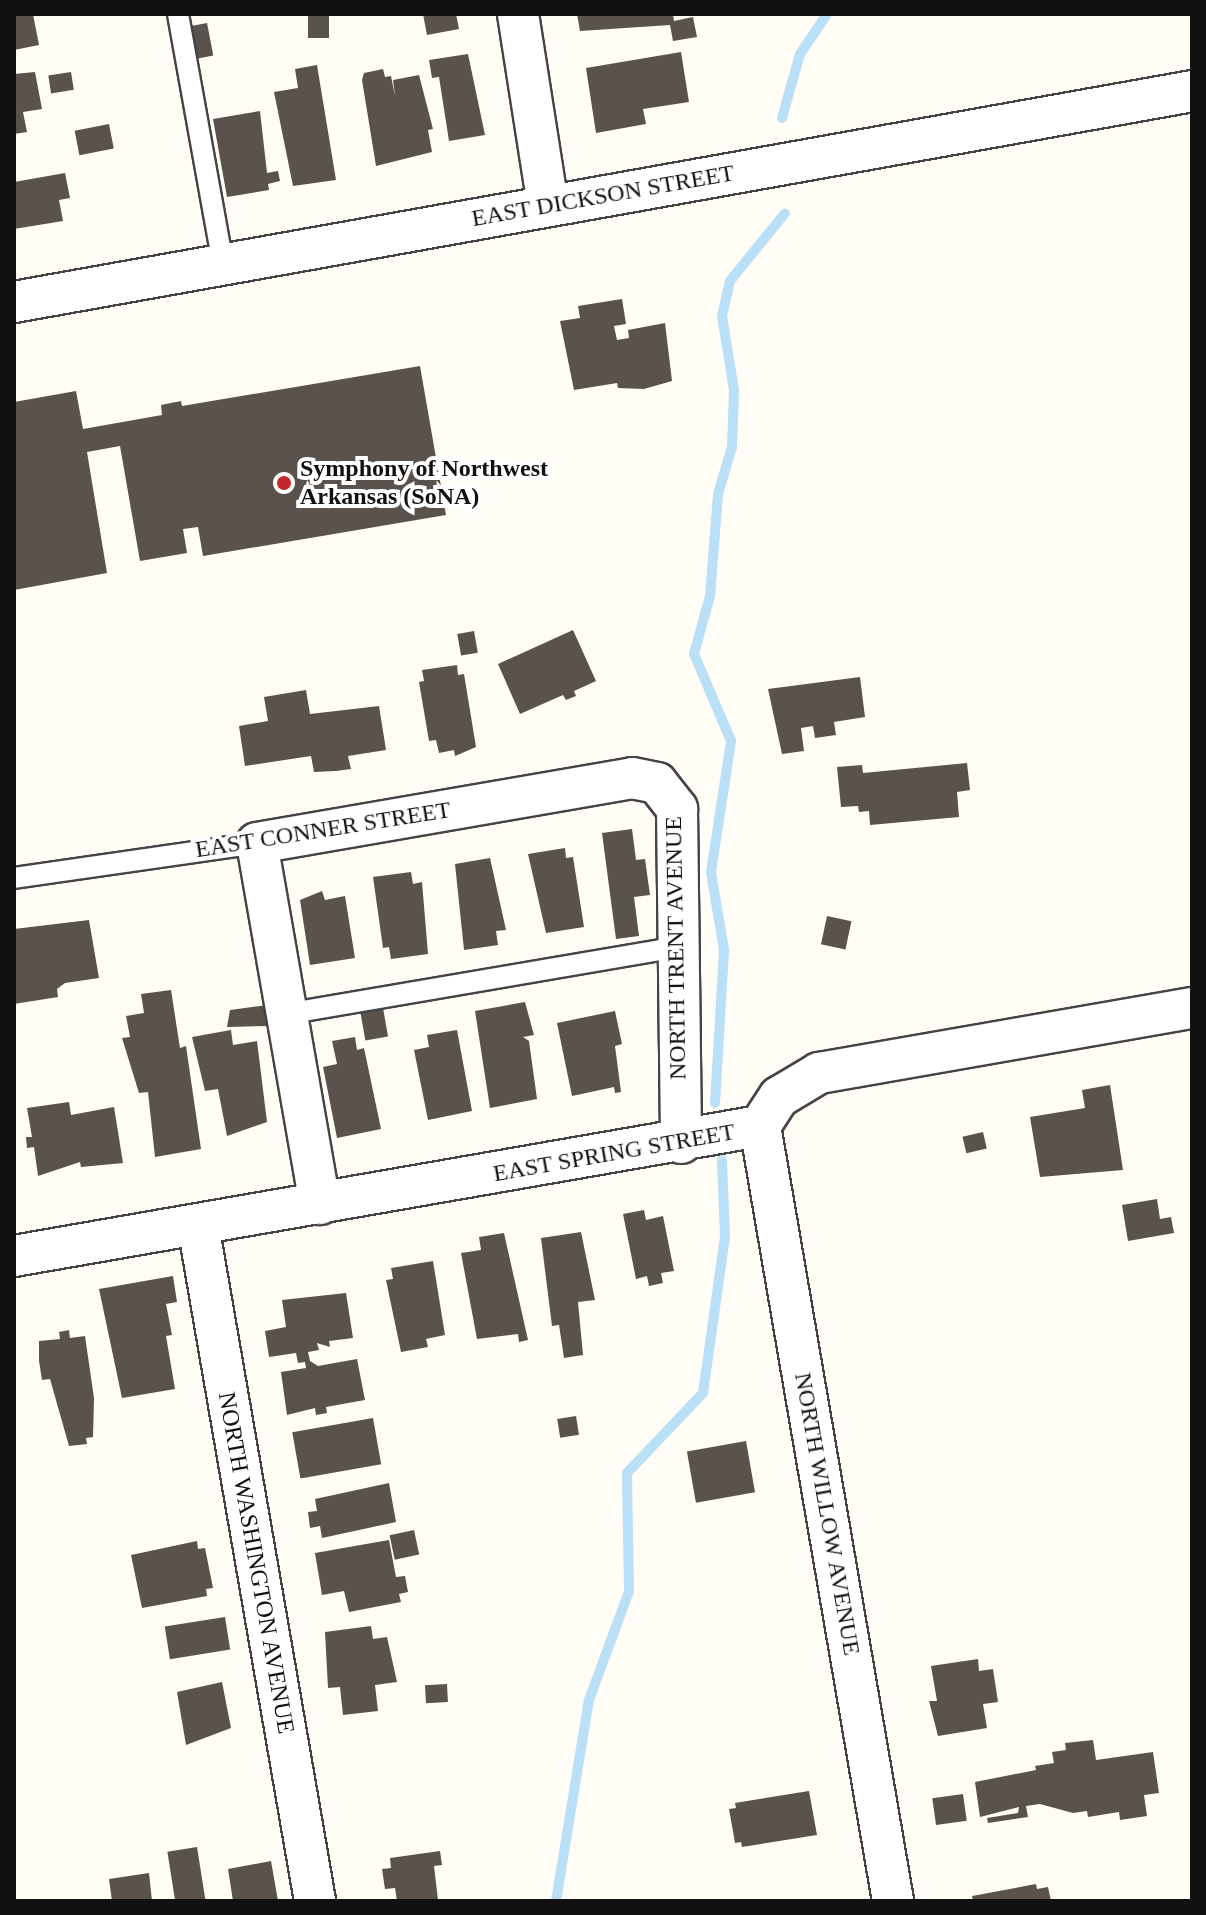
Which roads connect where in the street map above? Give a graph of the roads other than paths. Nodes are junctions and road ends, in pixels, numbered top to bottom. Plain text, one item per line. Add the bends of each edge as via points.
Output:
1 (178, 14) edge
2 (518, 14) edge
3 (1192, 91) edge
4 (548, 205) junction
5 (223, 264) junction
6 (14, 302) edge
7 (632, 778) joint
8 (257, 843) junction
9 (14, 878) edge
10 (678, 947) junction
11 (1192, 1008) edge
12 (286, 1014) junction
13 (760, 1126) junction
14 (681, 1143) junction
15 (320, 1204) junction
16 (198, 1225) junction
17 (14, 1256) edge
18 (315, 1901) edge
19 (893, 1901) edge

1 - 5 lane
2 - 4 street
3 - 4 street, EAST DICKSON STREET
4 - 5 street, EAST DICKSON STREET
5 - 6 street, EAST DICKSON STREET
7 - 8 street, EAST CONNER STREET
7 - 10 street, NORTH TRENT AVENUE via 657,783 677,809
8 - 9 lane, EAST CONNER STREET
8 - 12 street
10 - 12 lane
10 - 14 street, NORTH TRENT AVENUE
11 - 13 street, EAST SPRING STREET via 819,1073 779,1097
12 - 15 street
13 - 14 street, EAST SPRING STREET
13 - 19 street, NORTH WILLOW AVENUE
14 - 15 street, EAST SPRING STREET
15 - 16 street, EAST SPRING STREET
16 - 17 street, EAST SPRING STREET
16 - 18 street, NORTH WASHINGTON AVENUE

